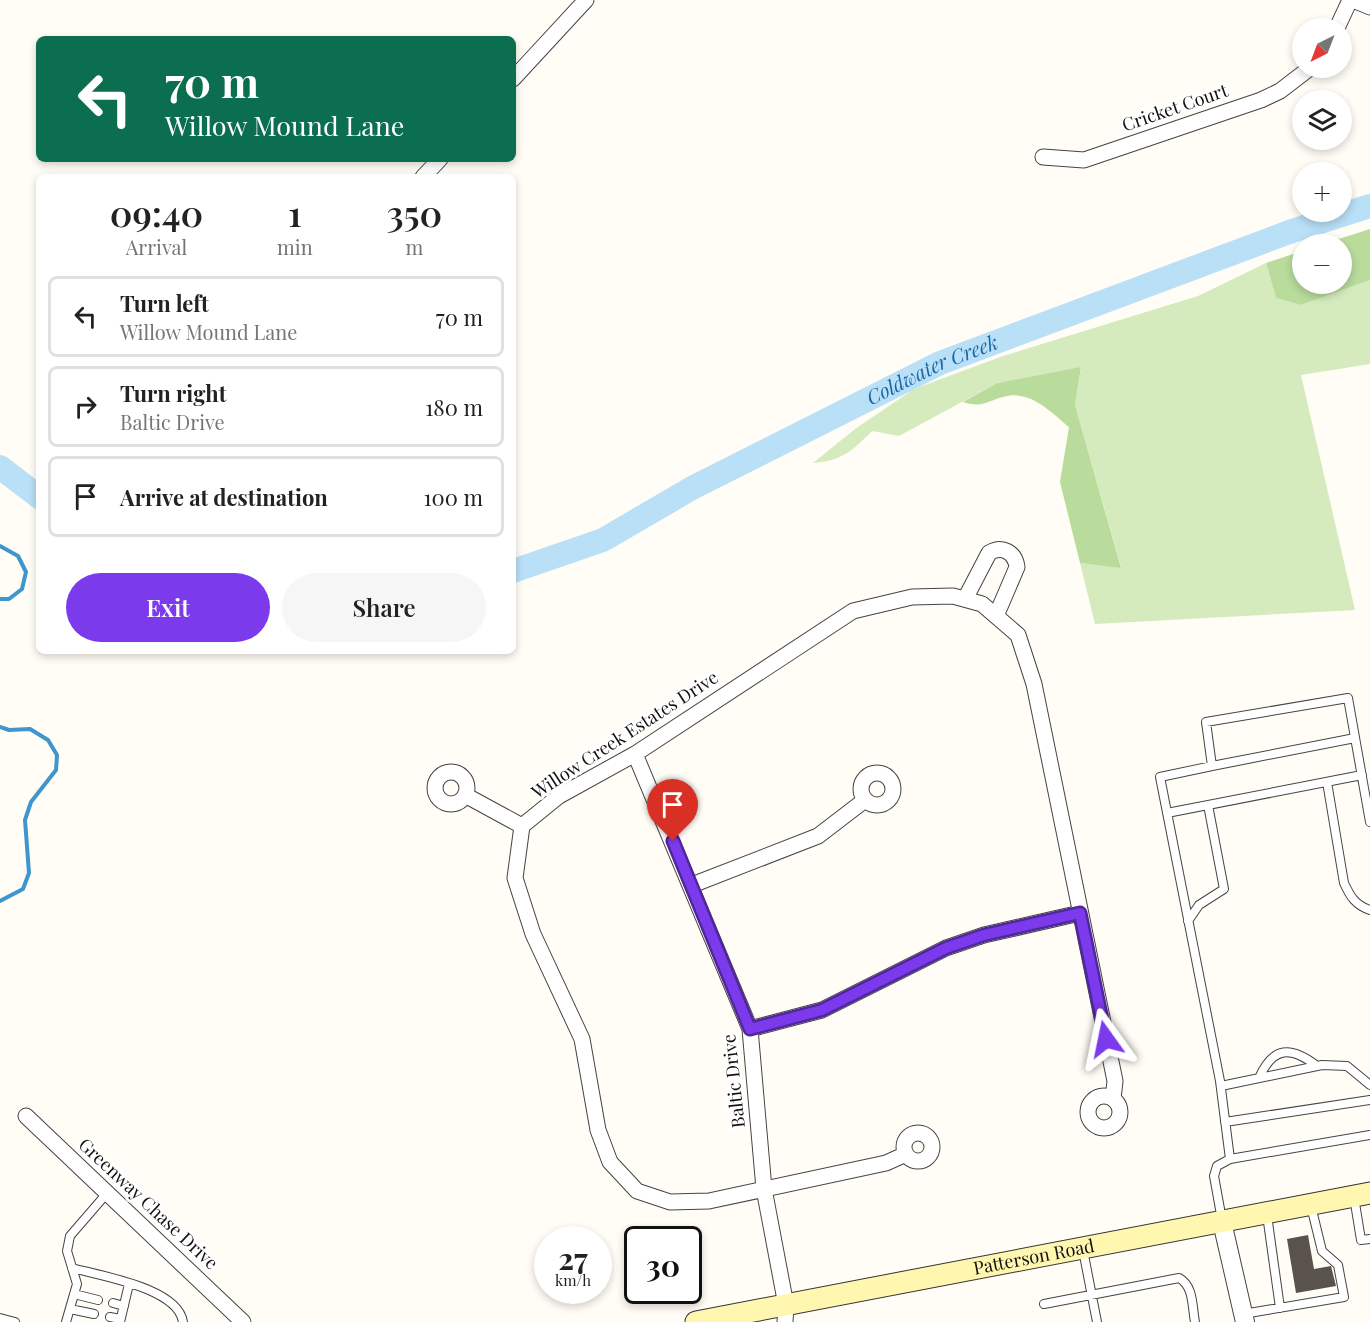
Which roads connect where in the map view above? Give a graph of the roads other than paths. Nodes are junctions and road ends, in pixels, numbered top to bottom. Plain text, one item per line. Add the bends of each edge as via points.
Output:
1 (586, 0) edge
2 (1352, 0) edge
3 (1370, 7) edge
4 (1342, 18) edge
5 (516, 77) edge
6 (1298, 78) edge
7 (1043, 157) dead end
8 (437, 162) edge
9 (426, 174) edge
10 (965, 599) junction
11 (996, 616) junction
12 (1355, 738) junction
13 (635, 754) junction
14 (1212, 766) junction
15 (1362, 775) junction
16 (1327, 782) junction
17 (465, 795) dead end
18 (866, 800) dead end
19 (1208, 805) junction
20 (1167, 813) junction
21 (1370, 822) edge
22 (522, 826) junction
23 (692, 885) junction
24 (1370, 910) edge
25 (1080, 913) junction
26 (1188, 921) junction
27 (750, 1029) junction
28 (1317, 1066) junction
29 (1259, 1078) junction
30 (1370, 1085) edge
31 (1221, 1086) junction
32 (1113, 1099) dead end
33 (1370, 1100) edge
34 (26, 1116) dead end
35 (1225, 1122) junction
36 (1370, 1135) edge
37 (906, 1154) dead end
38 (1230, 1159) junction
39 (764, 1189) junction
40 (108, 1192) junction
41 (1362, 1195) edge
42 (1311, 1205) junction
43 (1267, 1213) junction
44 (1222, 1222) junction
45 (1370, 1239) edge
46 (1082, 1249) junction
47 (72, 1268) junction
48 (129, 1284) junction
49 (74, 1294) junction
50 (1092, 1295) junction
51 (98, 1300) dead end
52 (113, 1304) dead end
53 (1044, 1304) dead end
54 (124, 1306) junction
55 (1280, 1308) junction
56 (70, 1309) junction
57 (94, 1314) dead end
58 (788, 1316) edge
59 (110, 1317) dead end
60 (0, 1318) edge
61 (1244, 1318) edge
62 (120, 1321) edge
63 (15, 1322) edge
64 (68, 1322) edge
65 (183, 1322) edge
66 (243, 1322) edge
67 (696, 1322) edge
68 (1097, 1322) edge
69 (1195, 1322) edge

1 - 5 street
2 - 3 street
2 - 4 street
6 - 7 street, Cricket Court via 1261,100 1083,160
8 - 9 street
10 - 11 street, Willow Creek Estates Drive via 982,603
10 - 11 street via 988,553 1007,551 1017,567
10 - 13 street, Willow Creek Estates Drive via 912,597 853,611
11 - 25 street, Willow Creek Estates Drive via 1018,635 1034,684
12 - 14 lane
12 - 14 lane via 1348,698 1206,722
12 - 15 lane
13 - 22 street, Willow Creek Estates Drive via 559,796
13 - 23 street, Baltic Drive
14 - 20 lane via 1160,777
15 - 16 lane
15 - 21 lane
16 - 19 lane
16 - 24 lane via 1344,882 1358,905
17 - 22 street
18 - 23 street via 818,836
19 - 20 lane
19 - 26 lane via 1224,889 1199,904
20 - 26 lane
22 - 39 street via 515,878 533,934 582,1039 598,1130 610,1162 637,1191 670,1202 709,1201
23 - 27 street, Baltic Drive
25 - 27 street via 946,948 822,1010
25 - 32 street, Willow Creek Estates Drive via 1115,1081
26 - 31 lane
27 - 39 street, Baltic Drive
28 - 29 lane
28 - 29 lane via 1300,1053 1286,1052 1264,1065
28 - 30 lane via 1347,1066
29 - 31 lane
31 - 35 lane
33 - 35 lane
34 - 40 street, Greenway Chase Drive
35 - 38 lane
36 - 38 lane
37 - 39 street via 886,1163
38 - 44 lane via 1217,1166 1214,1176
39 - 58 street, Baltic Drive
40 - 47 lane via 70,1236 67,1251
40 - 66 street, Greenway Chase Drive
41 - 42 main road, Patterson Road
41 - 45 lane via 1361,1240
42 - 43 main road, Patterson Road
42 - 55 lane via 1322,1251 1338,1265 1344,1298
43 - 44 main road, Patterson Road
43 - 55 lane
44 - 46 main road, Patterson Road
44 - 61 street
46 - 50 lane
46 - 58 main road, Patterson Road
47 - 48 lane
47 - 49 lane via 77,1284
48 - 54 lane
48 - 65 lane via 153,1290 178,1308
49 - 51 lane
49 - 56 lane
50 - 53 lane
50 - 68 lane
50 - 69 lane via 1179,1278 1191,1292
52 - 54 lane
54 - 62 lane
55 - 61 lane
56 - 57 lane
56 - 64 lane
58 - 67 main road, Patterson Road
59 - 62 lane
60 - 63 lane

